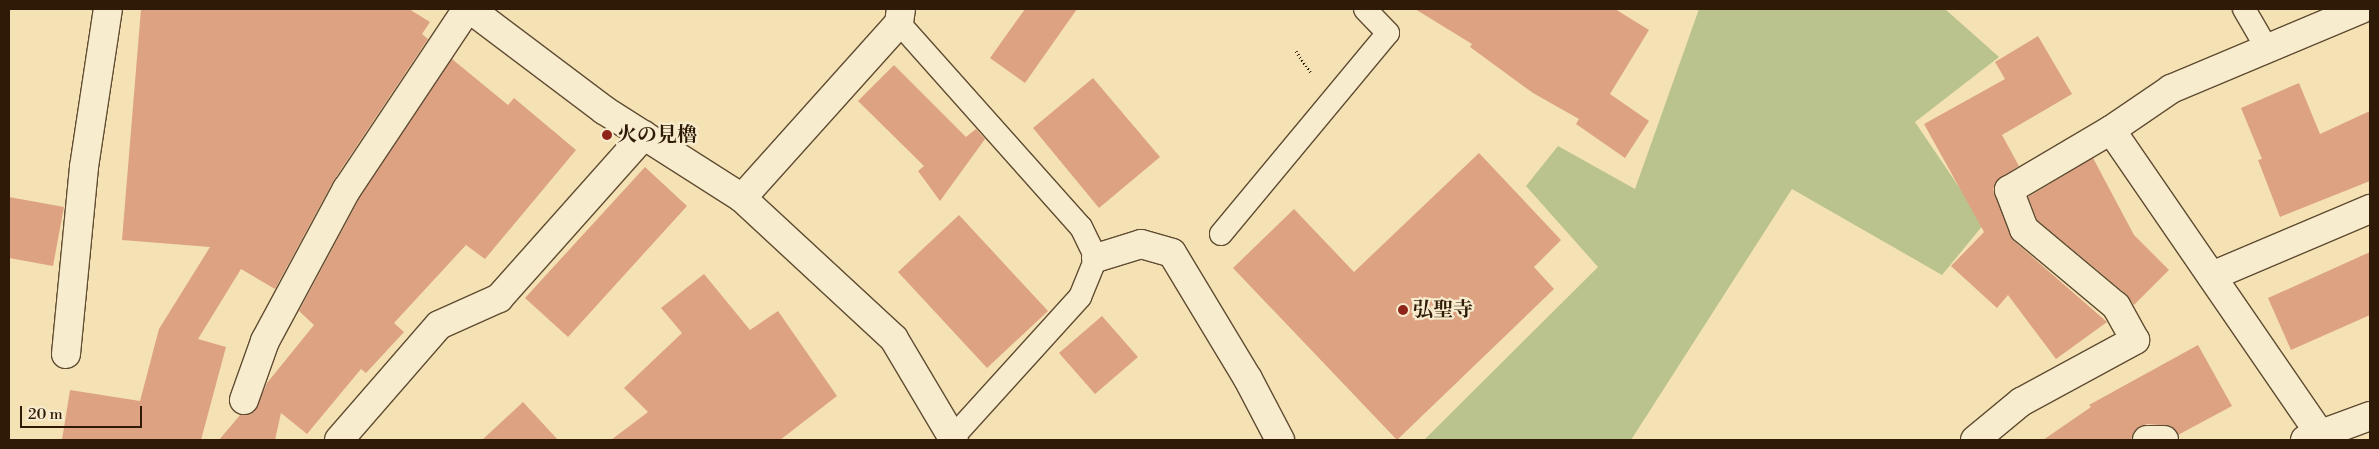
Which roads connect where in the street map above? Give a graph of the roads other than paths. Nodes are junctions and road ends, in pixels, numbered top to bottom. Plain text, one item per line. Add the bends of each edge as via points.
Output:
1 (108, 9) edge
2 (468, 9) edge
3 (1365, 9) edge
4 (2244, 9) edge
5 (2361, 9) edge
6 (900, 16) edge
7 (2266, 47) junction
8 (2111, 130) junction
9 (644, 134) junction
10 (742, 198) junction
11 (2370, 209) edge
12 (1222, 234) dead end
13 (1096, 258) junction
14 (2212, 276) junction
15 (66, 354) dead end
16 (244, 400) dead end
17 (2370, 416) edge
18 (2312, 437) edge
19 (954, 439) edge
20 (339, 440) edge
21 (1280, 440) edge
22 (1975, 440) edge
23 (2147, 440) edge
24 (2164, 440) edge

1 - 15 street via 84,167
2 - 9 street via 604,110
2 - 16 street via 347,189 265,341
3 - 12 lane via 1388,33
4 - 7 lane
5 - 7 street
6 - 10 street
6 - 13 lane via 1080,226
7 - 8 street via 2171,88
8 - 14 street
8 - 22 street via 2009,190 2024,229 2116,306 2135,340 2022,402
9 - 10 street
9 - 20 street via 499,298 439,324
10 - 19 street via 894,338
11 - 14 street
13 - 19 lane via 1080,297
13 - 21 street via 1141,244 1172,253 1248,379
14 - 18 street
17 - 18 street
23 - 24 street

